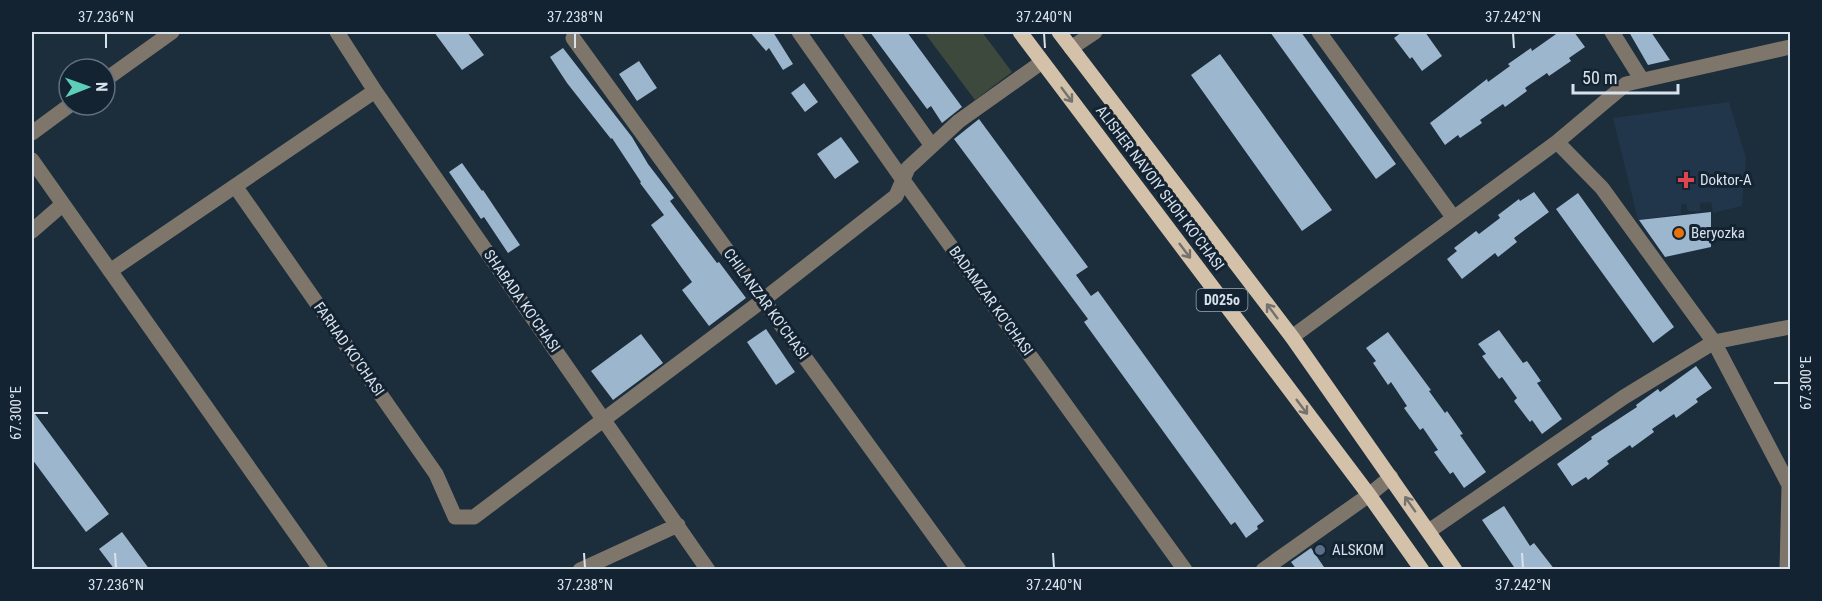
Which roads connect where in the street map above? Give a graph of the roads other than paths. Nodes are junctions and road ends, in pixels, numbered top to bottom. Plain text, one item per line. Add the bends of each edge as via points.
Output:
1 (172, 32) edge
2 (338, 32) edge
3 (799, 32) edge
4 (851, 32) edge
5 (1020, 32) edge
6 (1059, 32) edge
7 (1095, 32) edge
8 (1318, 32) edge
9 (1612, 32) edge
10 (573, 38) dead end
11 (1791, 47) edge
12 (1071, 48) junction
13 (1042, 62) junction
14 (117, 71) edge
15 (1642, 80) junction
16 (375, 91) junction
17 (57, 115) edge
18 (32, 133) edge
19 (1557, 142) junction
20 (932, 146) junction
21 (32, 160) edge
22 (903, 180) junction
23 (235, 186) junction
24 (63, 204) junction
25 (1453, 217) junction
26 (32, 231) edge
27 (110, 271) junction
28 (763, 300) junction
29 (1791, 327) edge
30 (1292, 338) junction
31 (1714, 342) junction
32 (604, 419) junction
33 (1391, 477) junction
34 (1369, 495) junction
35 (678, 525) junction
36 (1429, 531) junction
37 (321, 570) edge
38 (580, 570) edge
39 (708, 570) edge
40 (959, 570) edge
41 (1185, 570) edge
42 (1263, 570) edge
43 (1422, 570) edge
44 (1455, 570) edge
45 (1786, 570) edge

1 - 14 street
2 - 16 street, SHABADA KO'CHASI
3 - 22 street, BADAMZAR KO'CHASI
4 - 20 street
5 - 13 main road, ALISHER NAVOIY SHOH KO'CHASI / D025o
6 - 12 main road, ALISHER NAVOIY SHOH KO'CHASI / D025o
7 - 12 street
8 - 25 street
9 - 15 street
10 - 28 street, CHILANZAR KO'CHASI
11 - 15 street
30 -> 12 main road, ALISHER NAVOIY SHOH KO'CHASI / D025o
13 - 20 street via 958,121
13 -> 34 main road, ALISHER NAVOIY SHOH KO'CHASI / D025o
15 - 19 street via 1626,84
16 - 23 street
16 - 32 street, SHABADA KO'CHASI
17 - 18 street
19 - 25 street
19 - 31 street via 1602,188
20 - 22 street via 908,168
21 - 24 street
22 - 28 street via 896,196
22 - 41 street, BADAMZAR KO'CHASI
23 - 27 street
23 - 32 street, FARHAD KO'CHASI via 436,474 455,517 474,517
24 - 26 street
24 - 27 street
25 - 30 street
27 - 37 street
28 - 32 street
28 - 40 street, CHILANZAR KO'CHASI
29 - 31 street
30 - 33 main road, ALISHER NAVOIY SHOH KO'CHASI / D025o
31 - 36 street via 1624,397
31 - 45 street via 1789,485
32 - 35 street, SHABADA KO'CHASI
33 - 34 street
36 -> 33 main road, ALISHER NAVOIY SHOH KO'CHASI / D025o
34 - 42 street
34 - 43 main road, ALISHER NAVOIY SHOH KO'CHASI / D025o
35 - 38 street
35 - 39 street, SHABADA KO'CHASI
36 - 44 main road, ALISHER NAVOIY SHOH KO'CHASI / D025o

